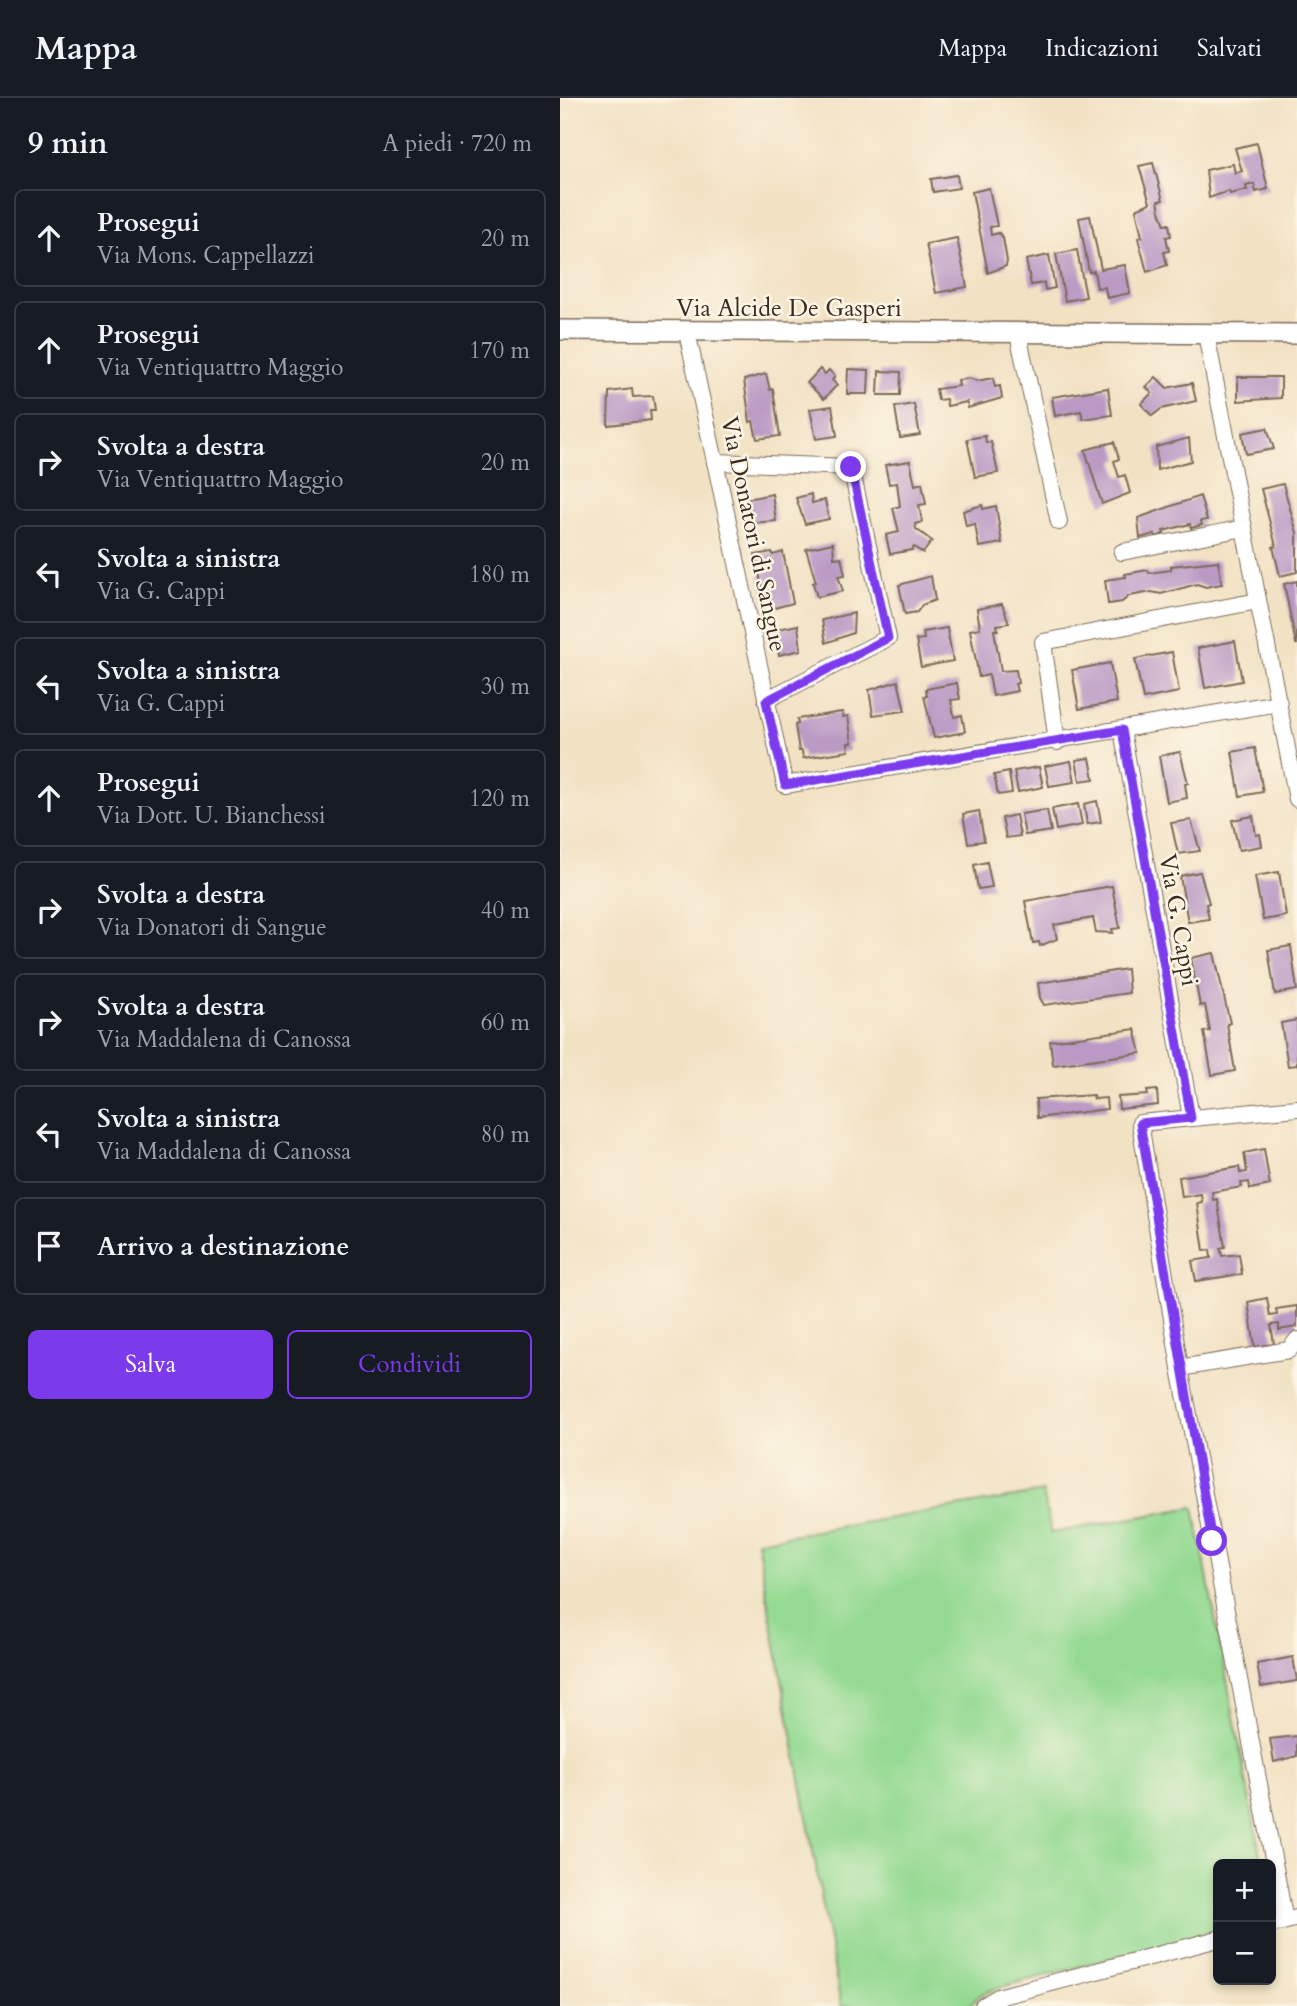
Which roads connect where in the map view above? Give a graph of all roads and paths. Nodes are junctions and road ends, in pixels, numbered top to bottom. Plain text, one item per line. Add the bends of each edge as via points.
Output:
1 (560, 331) edge
2 (687, 332) junction
3 (1018, 334) junction
4 (1206, 334) junction
5 (1297, 334) edge
6 (715, 462) junction
7 (1059, 522) dead end
8 (1244, 528) junction
9 (1122, 552) dead end
10 (1258, 601) junction
11 (766, 701) junction
12 (1279, 704) junction
13 (1122, 730) junction
14 (1292, 741) edge
15 (1056, 742) junction
16 (1297, 799) edge
17 (1297, 1108) edge
18 (1191, 1118) junction
19 (1297, 1340) edge
20 (1180, 1368) junction
21 (1284, 1922) edge
22 (1213, 1940) edge
23 (983, 2006) edge

1 - 2 street, Via Alcide De Gasperi
2 - 3 street, Via Alcide De Gasperi
2 - 6 street, Via Donatori di Sangue
3 - 4 street, Via Alcide De Gasperi
3 - 7 street
4 - 5 street, Via Alcide De Gasperi
4 - 8 street
6 - 11 street, Via Donatori di Sangue
6 - 11 street via 851,467 874,572 888,638
8 - 9 street
8 - 10 street
10 - 12 street
10 - 15 street via 1043,642
11 - 15 street, Via Donatori di Sangue via 785,785
12 - 13 street
12 - 14 street
13 - 15 street
13 - 18 street, Via G. Cappi
14 - 16 street
17 - 18 street
18 - 20 street via 1140,1123
19 - 20 street via 1289,1350
20 - 21 street
22 - 23 street via 1010,1994

